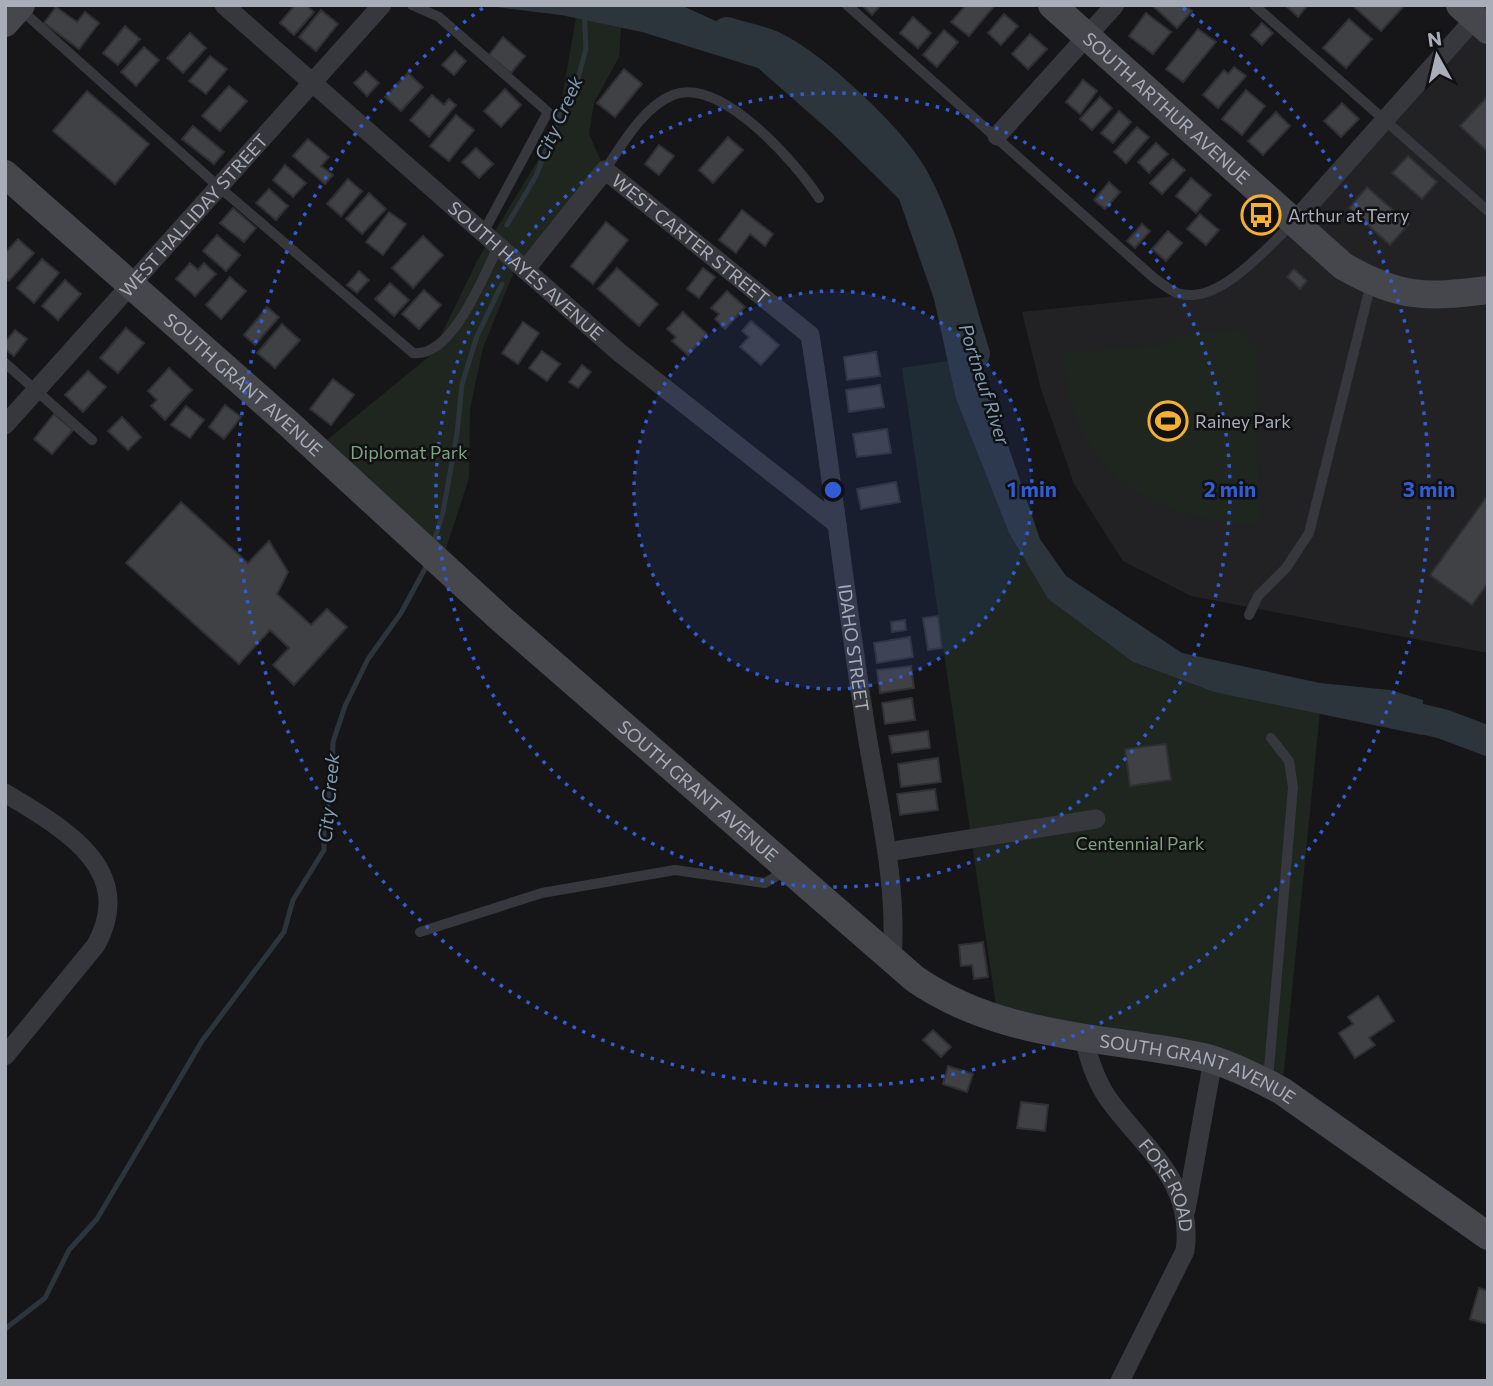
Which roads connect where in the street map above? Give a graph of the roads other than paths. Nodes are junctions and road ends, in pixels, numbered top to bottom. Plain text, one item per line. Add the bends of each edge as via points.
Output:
1 (224, 5) edge
2 (382, 5) edge
3 (412, 5) edge
4 (847, 5) edge
5 (1052, 5) edge
6 (1115, 5) edge
7 (1254, 5) edge
8 (15, 10) edge
9 (1477, 15) edge
10 (1087, 37) junction
11 (313, 84) junction
12 (1384, 121) junction
13 (997, 136) junction
14 (605, 170) junction
15 (5, 174) edge
16 (219, 187) junction
17 (819, 198) dead end
18 (1488, 211) edge
19 (1295, 221) junction
20 (483, 233) junction
21 (498, 247) junction
22 (524, 270) junction
23 (1372, 282) junction
24 (132, 284) junction
25 (1488, 290) edge
26 (810, 335) joint
27 (5, 363) edge
28 (37, 391) junction
29 (5, 425) edge
30 (92, 440) dead end
31 (837, 524) junction
32 (1249, 615) dead end
33 (1271, 738) dead end
34 (5, 793) edge
35 (1096, 818) dead end
36 (887, 852) junction
37 (788, 869) junction
38 (420, 932) dead end
39 (892, 960) junction
40 (1083, 1037) junction
41 (5, 1056) edge
42 (1213, 1060) junction
43 (1268, 1084) junction
44 (1186, 1213) junction
45 (1488, 1236) edge
46 (1120, 1381) edge

1 - 11 street, SOUTH HAYES AVENUE
2 - 11 street, WEST HALLIDAY STREET
3 - 20 lane via 439,17 548,112
4 - 13 lane
5 - 10 street, SOUTH ARTHUR AVENUE
6 - 10 street
7 - 12 lane
8 - 16 lane
9 - 12 street
10 - 13 street
10 - 19 street, SOUTH ARTHUR AVENUE
11 - 16 street, WEST HALLIDAY STREET
11 - 20 street, SOUTH HAYES AVENUE
12 - 18 lane
12 - 19 street
13 - 19 lane via 1154,278 1178,294 1206,293 1236,276
14 - 17 lane via 630,133 657,105 686,92 727,106 760,130 799,168
14 - 22 street, WEST CARTER STREET
14 - 26 street, WEST CARTER STREET
15 - 24 street, SOUTH GRANT AVENUE
16 - 21 lane via 413,353 426,355 442,344 470,303
16 - 24 street, WEST HALLIDAY STREET
19 - 23 street, SOUTH ARTHUR AVENUE via 1343,266
20 - 21 street, SOUTH HAYES AVENUE
21 - 22 street, SOUTH HAYES AVENUE
22 - 31 street, SOUTH HAYES AVENUE via 620,353
23 - 25 street, SOUTH ARTHUR AVENUE via 1391,291 1422,295
23 - 32 lane via 1308,533
24 - 28 street, WEST HALLIDAY STREET
24 - 37 street, SOUTH GRANT AVENUE
26 - 31 street, IDAHO STREET
27 - 28 lane
28 - 29 street, WEST HALLIDAY STREET
28 - 30 lane
31 - 36 street, IDAHO STREET
33 - 43 lane via 1289,761 1293,787
34 - 41 street via 69,834 87,852 99,868 108,910 96,945
35 - 36 street
36 - 39 street, IDAHO STREET via 895,922
37 - 38 lane via 765,883 675,870 542,893
37 - 39 street, SOUTH GRANT AVENUE
39 - 40 street, SOUTH GRANT AVENUE via 942,998 976,1014
40 - 42 street, SOUTH GRANT AVENUE
40 - 44 street, FORE ROAD via 1107,1097 1166,1169
42 - 43 street, SOUTH GRANT AVENUE
42 - 44 street
43 - 45 street, SOUTH GRANT AVENUE
44 - 46 street, FORE ROAD via 1185,1251

